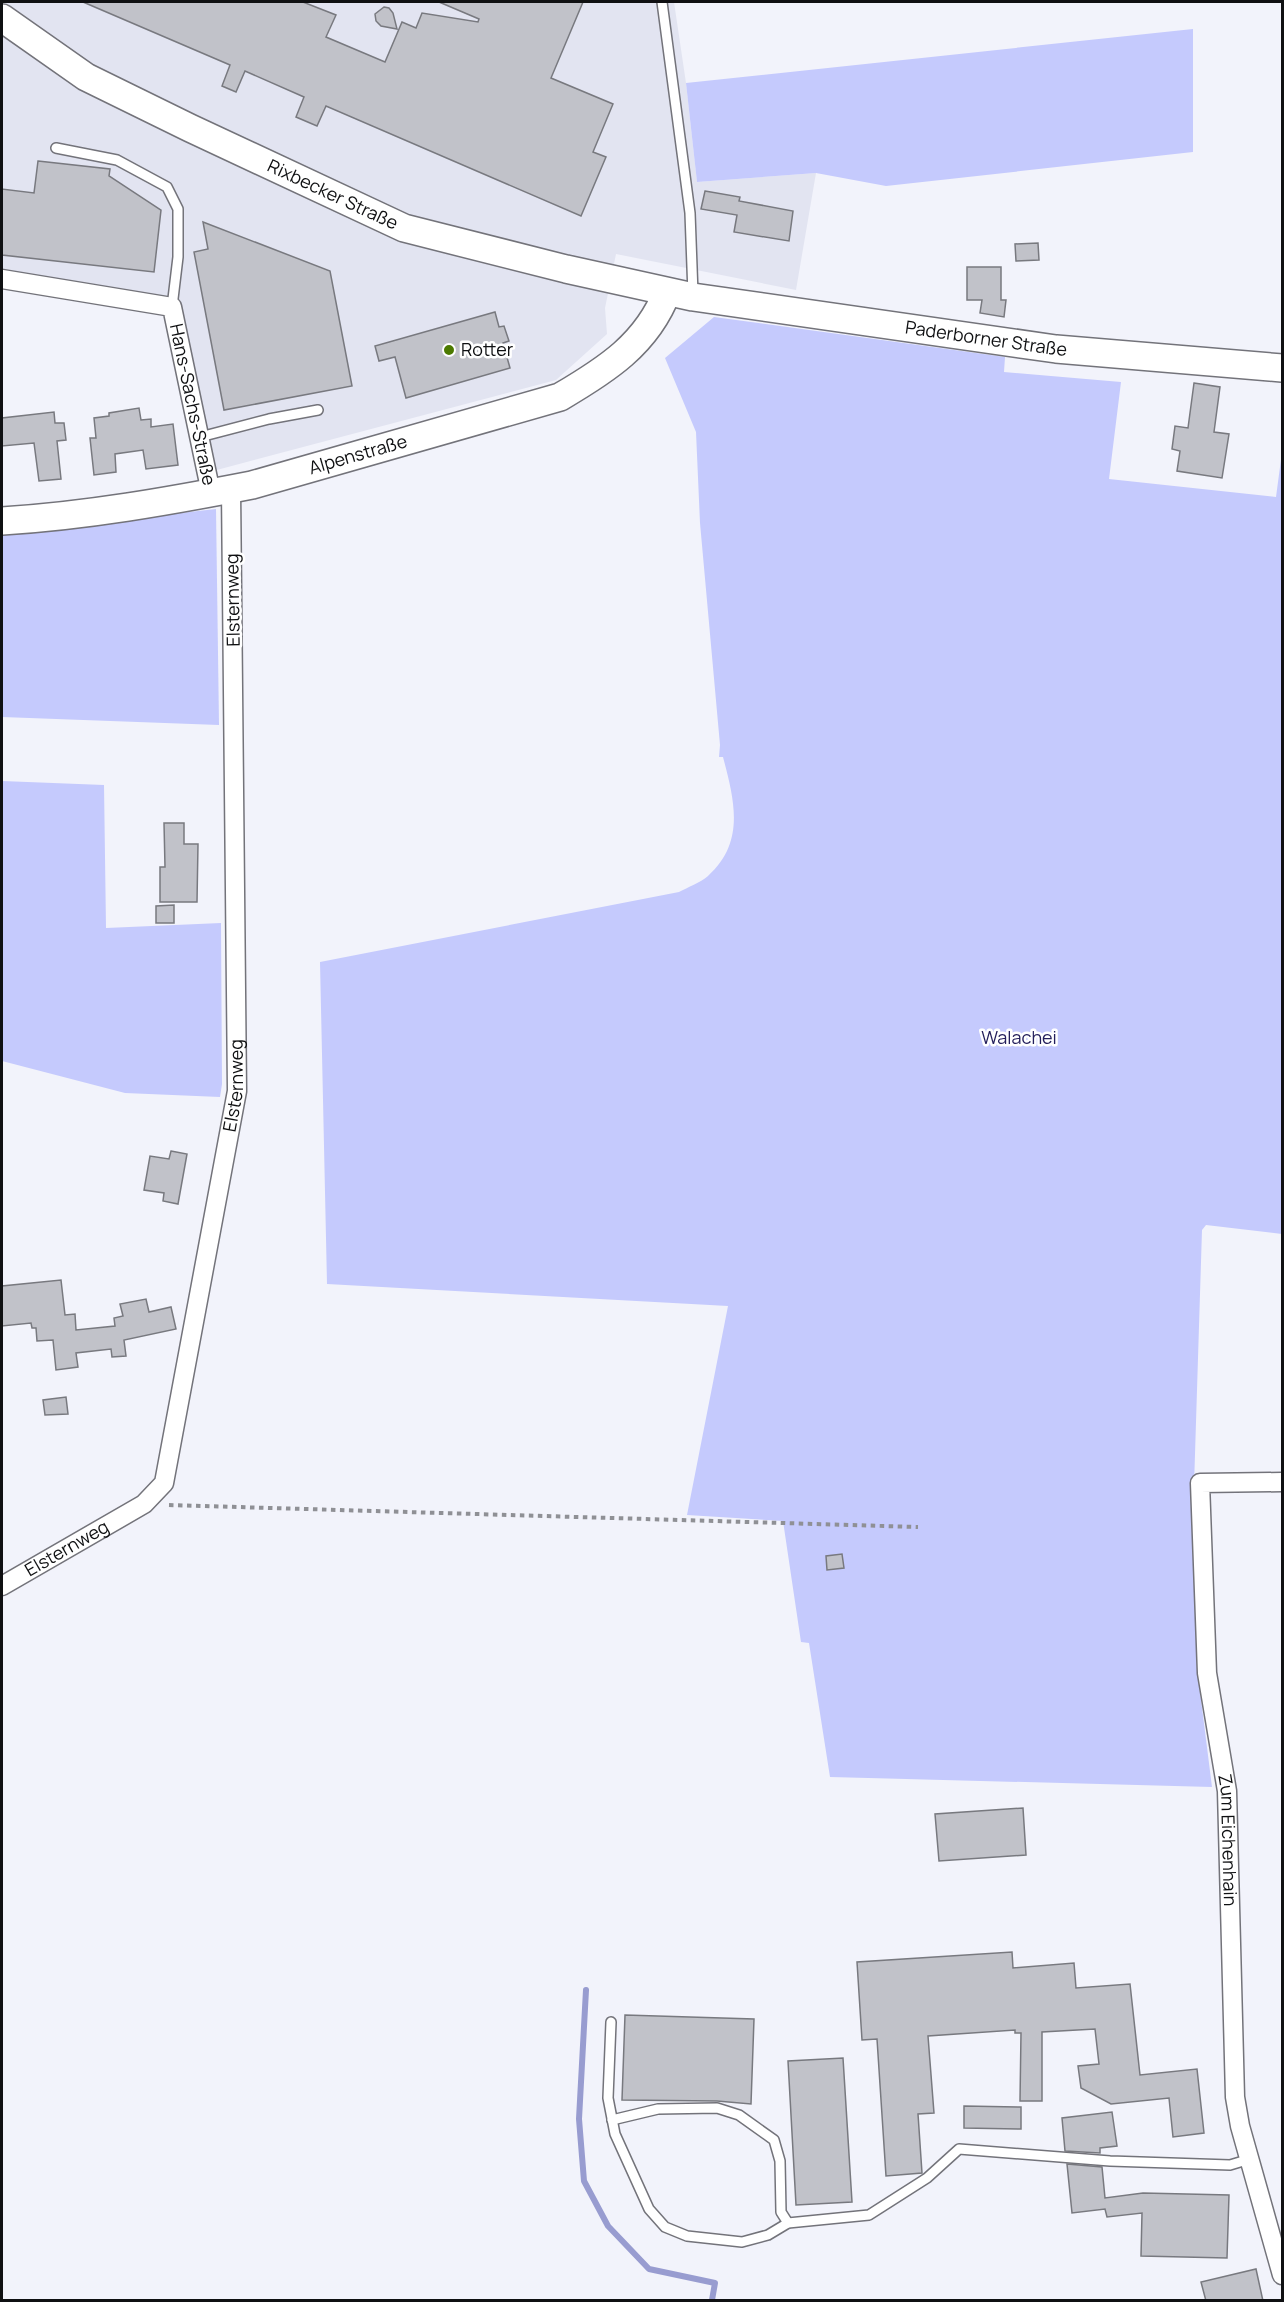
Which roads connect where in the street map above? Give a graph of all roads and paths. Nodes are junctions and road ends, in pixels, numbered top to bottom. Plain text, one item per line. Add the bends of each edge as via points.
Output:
1 (662, 2) edge
2 (2, 18) edge
3 (56, 148) dead end
4 (2, 279) edge
5 (680, 295) junction
6 (172, 307) junction
7 (1282, 368) edge
8 (318, 410) dead end
9 (200, 437) junction
10 (221, 491) junction
11 (2, 520) edge
12 (1282, 1482) edge
13 (144, 1504) junction
14 (918, 1527) dead end
15 (2, 1586) edge
16 (611, 2022) dead end
17 (612, 2120) junction
18 (1250, 2159) junction
19 (788, 2223) junction
20 (1282, 2275) edge

1 - 5 lane via 690,213
2 - 5 main road, Rixbecker Straße via 86,77 404,228
3 - 6 lane via 117,160 167,187 178,209
4 - 6 street, Hans-Sachs-Straße
5 - 7 main road, Paderborner Straße via 1056,349
5 - 10 main road, Alpenstraße via 662,306 641,337 604,371 560,397
6 - 9 street, Hans-Sachs-Straße
8 - 9 lane
9 - 10 street, Hans-Sachs-Straße
10 - 11 main road, Alpenstraße via 42,518
10 - 13 street, Elsternweg via 237,1091 164,1483
12 - 18 street, Zum Eichenhain via 1200,1483 1208,1673 1227,1791 1235,2097
13 - 14 path
13 - 15 street, Elsternweg
16 - 17 lane via 608,2098
17 - 19 lane via 641,2194 665,2227 687,2236 742,2242 768,2235
17 - 19 lane via 658,2109 717,2108 740,2115 774,2140 780,2161 782,2212
18 - 19 lane via 1230,2165 1110,2161 959,2149 927,2178 869,2215
18 - 20 street, Zum Eichenhain

